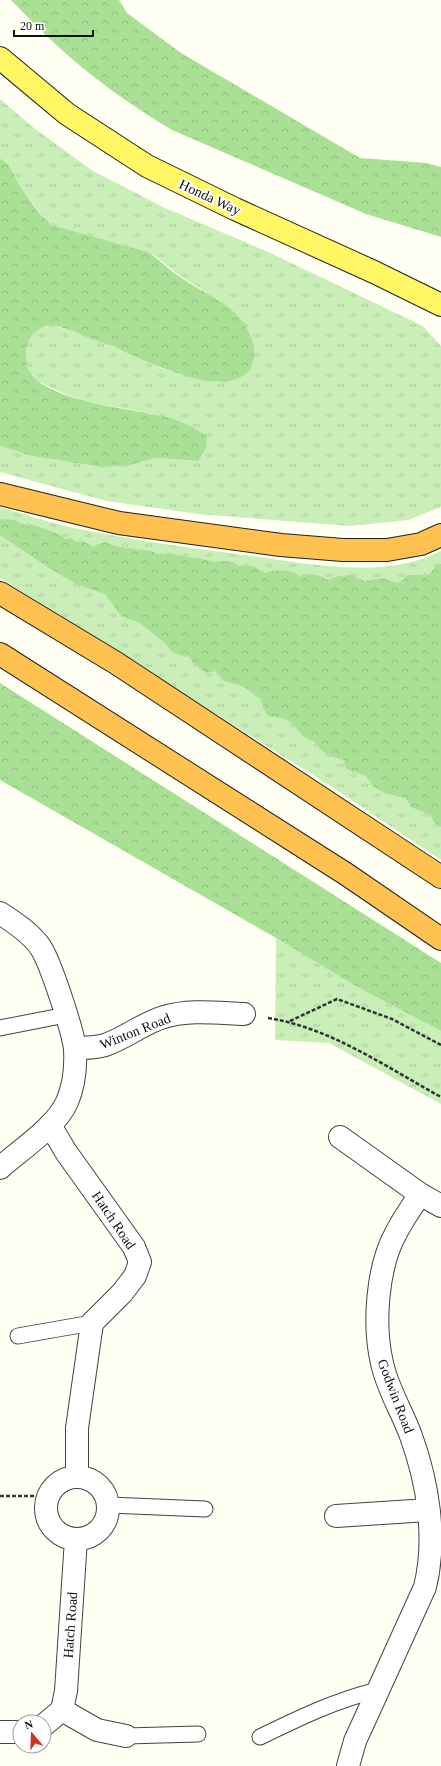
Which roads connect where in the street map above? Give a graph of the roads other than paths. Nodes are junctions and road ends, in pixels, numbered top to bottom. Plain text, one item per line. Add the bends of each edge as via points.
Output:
1 (0, 58) edge
2 (440, 306) edge
3 (0, 494) edge
4 (441, 535) edge
5 (0, 593) edge
6 (0, 654) edge
7 (441, 877) edge
8 (0, 913) edge
9 (441, 939) edge
10 (244, 1014) road end
11 (66, 1016) junction
12 (0, 1028) edge
13 (75, 1048) junction
14 (50, 1125) junction
15 (340, 1137) dead end
16 (0, 1168) edge
17 (420, 1194) junction
18 (441, 1206) edge
19 (92, 1324) junction
20 (18, 1336) dead end
21 (77, 1476) junction
22 (109, 1505) junction
23 (205, 1509) dead end
24 (428, 1510) junction
25 (336, 1516) dead end
26 (76, 1539) junction
27 (435, 1570) edge
28 (378, 1690) junction
29 (62, 1710) junction
30 (52, 1718) edge
31 (0, 1732) edge
32 (12, 1732) edge
33 (198, 1734) dead end
34 (126, 1736) joint
35 (260, 1737) dead end
36 (348, 1766) edge

1 - 2 main road, Honda Way via 67,114 147,166 374,272
3 - 4 highway via 119,523 304,547 387,550 421,544
5 - 7 highway via 116,663
6 - 9 highway via 339,870
8 - 11 street via 30,936 41,949
10 - 13 street, Winton Road via 192,1012 165,1016 104,1045
11 - 12 lane
11 - 13 street
13 - 14 street via 72,1089 67,1104
14 - 16 street
14 - 19 street, Hatch Road via 66,1152 134,1247 140,1262 122,1293
15 - 17 street
17 - 18 street
17 - 24 street, Godwin Road via 395,1234 386,1261 378,1306 378,1329 382,1363 413,1442
19 - 20 lane
19 - 21 street via 77,1428
21 - 22 street via 95,1482 104,1492
21 - 26 street via 52,1488 46,1508 51,1526 66,1537
22 - 23 lane
22 - 26 street via 107,1518 100,1530 85,1539
24 - 25 street
24 - 27 street, Godwin Road
26 - 29 street, Hatch Road via 66,1691
27 - 28 street, Godwin Road
28 - 35 lane via 338,1700
28 - 36 street, Godwin Road
29 - 30 street
29 - 34 street via 97,1730
31 - 32 street
33 - 34 lane

